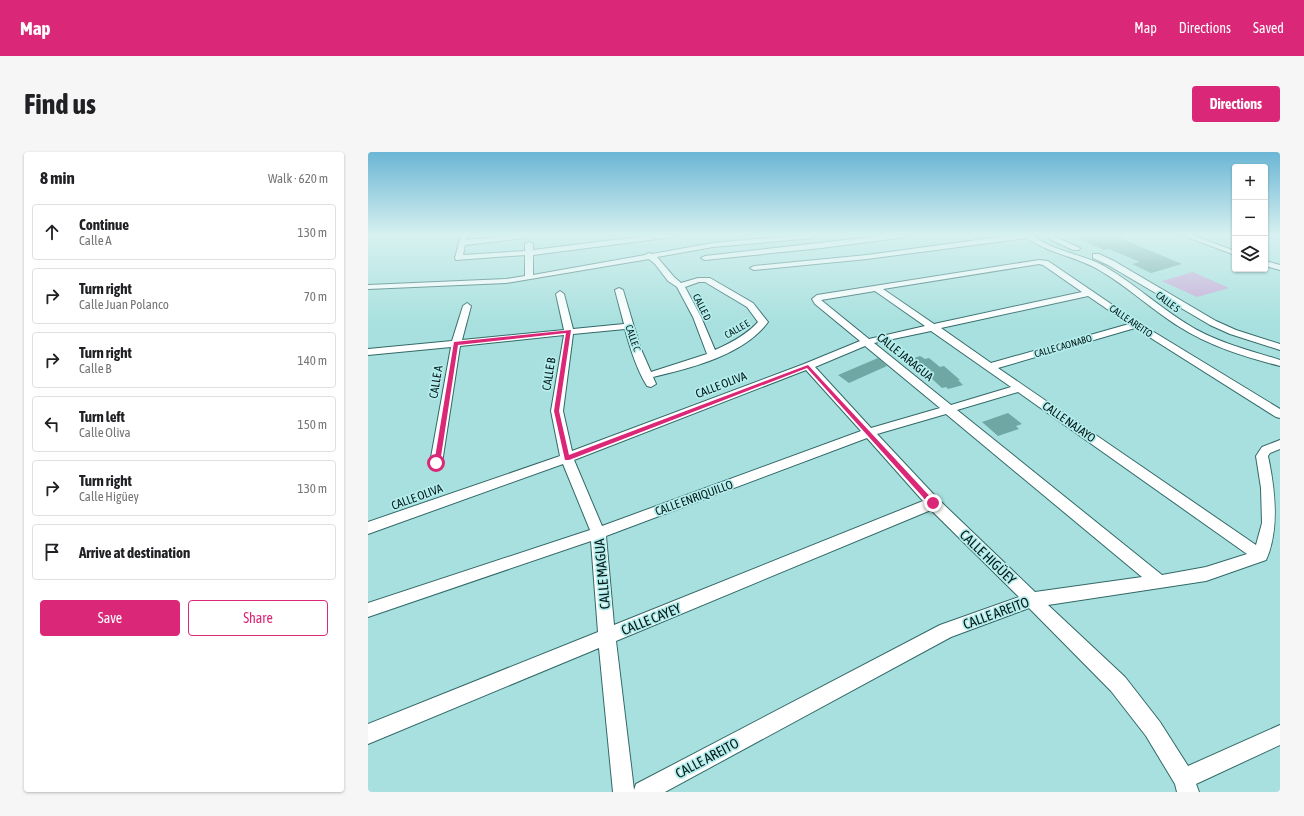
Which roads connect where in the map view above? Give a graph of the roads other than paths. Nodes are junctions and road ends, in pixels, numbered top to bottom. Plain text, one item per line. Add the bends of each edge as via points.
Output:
1 (529, 265) edge
2 (598, 265) edge
3 (660, 265) edge
4 (752, 265) edge
5 (784, 265) edge
6 (1020, 265) edge
7 (1048, 265) edge
8 (1096, 265) edge
9 (1114, 265) edge
10 (754, 268) junction
11 (529, 278) junction
12 (758, 278) dead end
13 (680, 286) junction
14 (369, 288) edge
15 (876, 288) junction
16 (619, 290) dead end
17 (1090, 293) junction
18 (560, 294) dead end
19 (468, 306) dead end
20 (1136, 325) junction
21 (629, 326) junction
22 (932, 328) junction
23 (569, 331) junction
24 (866, 342) junction
25 (456, 343) junction
26 (1280, 347) edge
27 (368, 352) edge
28 (712, 356) junction
29 (1280, 363) edge
30 (808, 366) junction
31 (989, 367) junction
32 (649, 380) joint
33 (1020, 388) junction
34 (950, 409) junction
35 (1280, 414) edge
36 (868, 434) junction
37 (1280, 444) edge
38 (567, 458) junction
39 (436, 463) dead end
40 (933, 503) junction
41 (368, 528) edge
42 (598, 533) junction
43 (1261, 556) junction
44 (1159, 582) junction
45 (1032, 600) junction
46 (368, 610) edge
47 (607, 637) junction
48 (368, 734) edge
49 (1280, 735) edge
50 (1186, 785) edge
51 (624, 792) edge
52 (644, 792) edge

1 - 11 street
2 - 11 street
3 - 13 street, CALLE D via 671,280
4 - 10 street
5 - 10 street
6 - 15 street, CALLE JARAGUA
7 - 17 street, CALLE AREITO
8 - 29 street, CALLE 5 via 1173,320 1196,333 1223,345
9 - 26 street via 1213,323
10 - 12 street
11 - 14 street
13 - 28 street, CALLE D via 697,317
13 - 28 street, CALLE E via 707,280 750,305 763,322 758,330
15 - 22 street, CALLE NAJAYO
15 - 24 street, CALLE JARAGUA via 816,299
16 - 21 street, CALLE C
17 - 20 street, CALLE AREITO
17 - 22 street, CALLE OLIVA
18 - 23 street, CALLE B
19 - 25 street, CALLE A
20 - 31 street, CALLE CAONABO
20 - 35 street, CALLE AREITO
21 - 23 street
21 - 32 street, CALLE C
22 - 24 street, CALLE OLIVA
22 - 31 street, CALLE NAJAYO
23 - 25 street
23 - 38 street, CALLE B via 557,411
24 - 30 street, CALLE OLIVA
24 - 34 street, CALLE JARAGUA
25 - 27 street
25 - 39 street, CALLE A
28 - 32 street, CALLE E
30 - 36 street, CALLE HIGÜEY
30 - 38 street, CALLE OLIVA
31 - 33 street, CALLE NAJAYO
33 - 34 street, CALLE ENRIQUILLO
33 - 43 street, CALLE NAJAYO
34 - 36 street, CALLE ENRIQUILLO
34 - 44 street, CALLE JARAGUA
36 - 40 street, CALLE HIGÜEY
36 - 42 street, CALLE ENRIQUILLO
37 - 43 street via 1266,450 1262,456 1268,488 1269,523
38 - 41 street, CALLE OLIVA
38 - 42 street, CALLE MAGUA
40 - 45 street, CALLE HIGÜEY
40 - 47 street, CALLE CAYEY
42 - 46 street, CALLE ENRIQUILLO
42 - 47 street, CALLE MAGUA
43 - 44 street, CALLE AREITO via 1206,574
44 - 45 street, CALLE AREITO
45 - 50 street, CALLE HIGÜEY via 1118,684 1153,729
45 - 52 street, CALLE AREITO via 946,631
47 - 48 street, CALLE CAYEY
47 - 51 street, CALLE MAGUA
49 - 50 street

